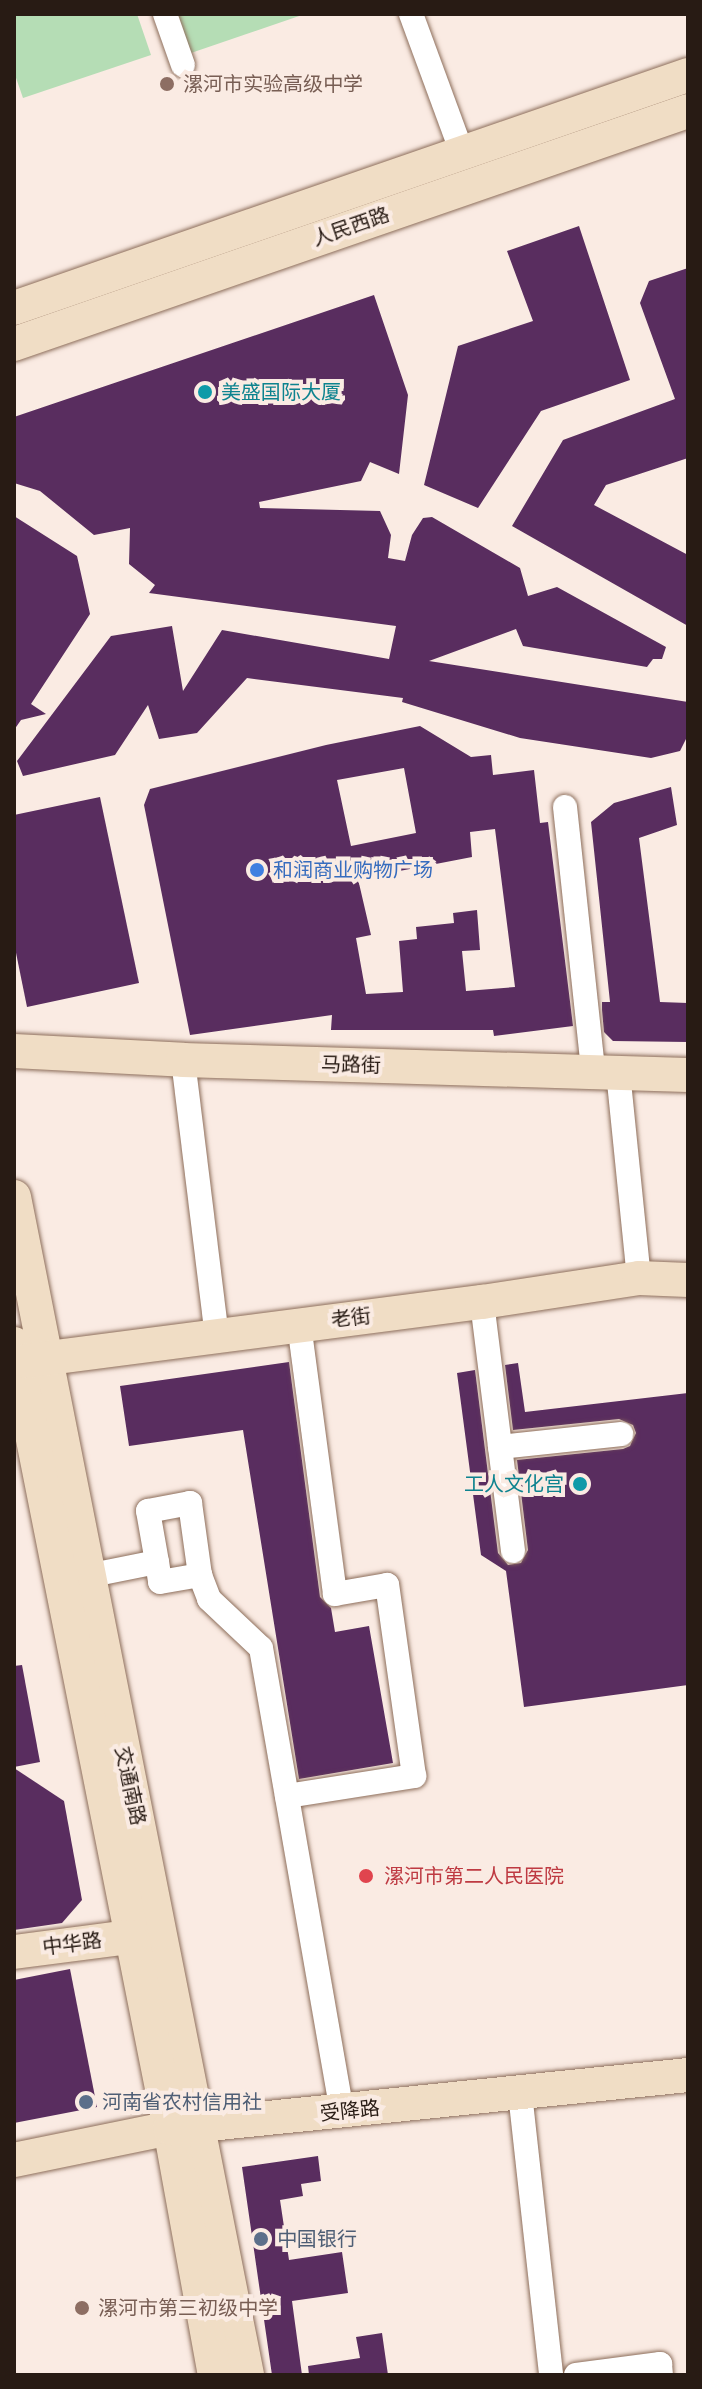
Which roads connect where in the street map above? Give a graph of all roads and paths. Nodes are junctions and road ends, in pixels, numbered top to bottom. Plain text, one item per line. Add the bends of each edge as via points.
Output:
1 (165, 14) edge
2 (411, 14) edge
3 (183, 65) dead end
4 (688, 75) edge
5 (688, 111) edge
6 (463, 155) junction
7 (14, 308) edge
8 (14, 344) edge
9 (565, 807) dead end
10 (14, 1051) edge
11 (183, 1060) junction
12 (606, 1071) junction
13 (688, 1075) edge
14 (14, 1197) edge
15 (639, 1278) junction
16 (688, 1280) edge
17 (482, 1302) junction
18 (299, 1325) junction
19 (217, 1335) junction
20 (23, 1356) edge
21 (621, 1434) dead end
22 (500, 1447) junction
23 (513, 1551) dead end
24 (157, 1562) junction
25 (200, 1575) junction
26 (87, 1576) junction
27 (287, 1796) junction
28 (130, 1937) junction
29 (14, 1952) edge
30 (688, 2075) edge
31 (520, 2093) junction
32 (342, 2113) junction
33 (185, 2127) junction
34 (14, 2160) edge
35 (215, 2375) edge
36 (247, 2375) edge
37 (551, 2375) edge
38 (576, 2375) edge
39 (661, 2375) edge

1 - 3 street
2 - 6 street
4 - 6 main road, 人民西路
5 - 8 main road, 人民西路
6 - 7 main road, 人民西路
9 - 12 street
10 - 11 main road, 马路街
11 - 12 main road, 马路街
11 - 19 street
12 - 13 main road, 马路街
12 - 15 street
14 - 20 main road, 交通南路
15 - 16 main road, 老街
15 - 17 main road, 老街
17 - 18 main road, 老街
17 - 22 street
18 - 19 main road, 老街
18 - 27 street via 335,1594 387,1585 414,1776
19 - 20 main road, 老街
20 - 26 main road, 交通南路
20 - 28 main road, 交通南路
21 - 22 street
22 - 23 street
24 - 25 street via 160,1582
24 - 25 street via 148,1511 190,1503
24 - 26 street
25 - 27 street via 209,1599 261,1648
26 - 33 main road, 交通南路
27 - 32 street
28 - 29 main road, 中华路
28 - 33 main road, 交通南路
30 - 31 main road, 受降路
31 - 32 main road, 受降路
31 - 37 street
32 - 33 main road, 受降路
33 - 34 main road, 受降路
33 - 35 main road, 交通南路
33 - 36 main road, 交通南路
38 - 39 street via 660,2364

